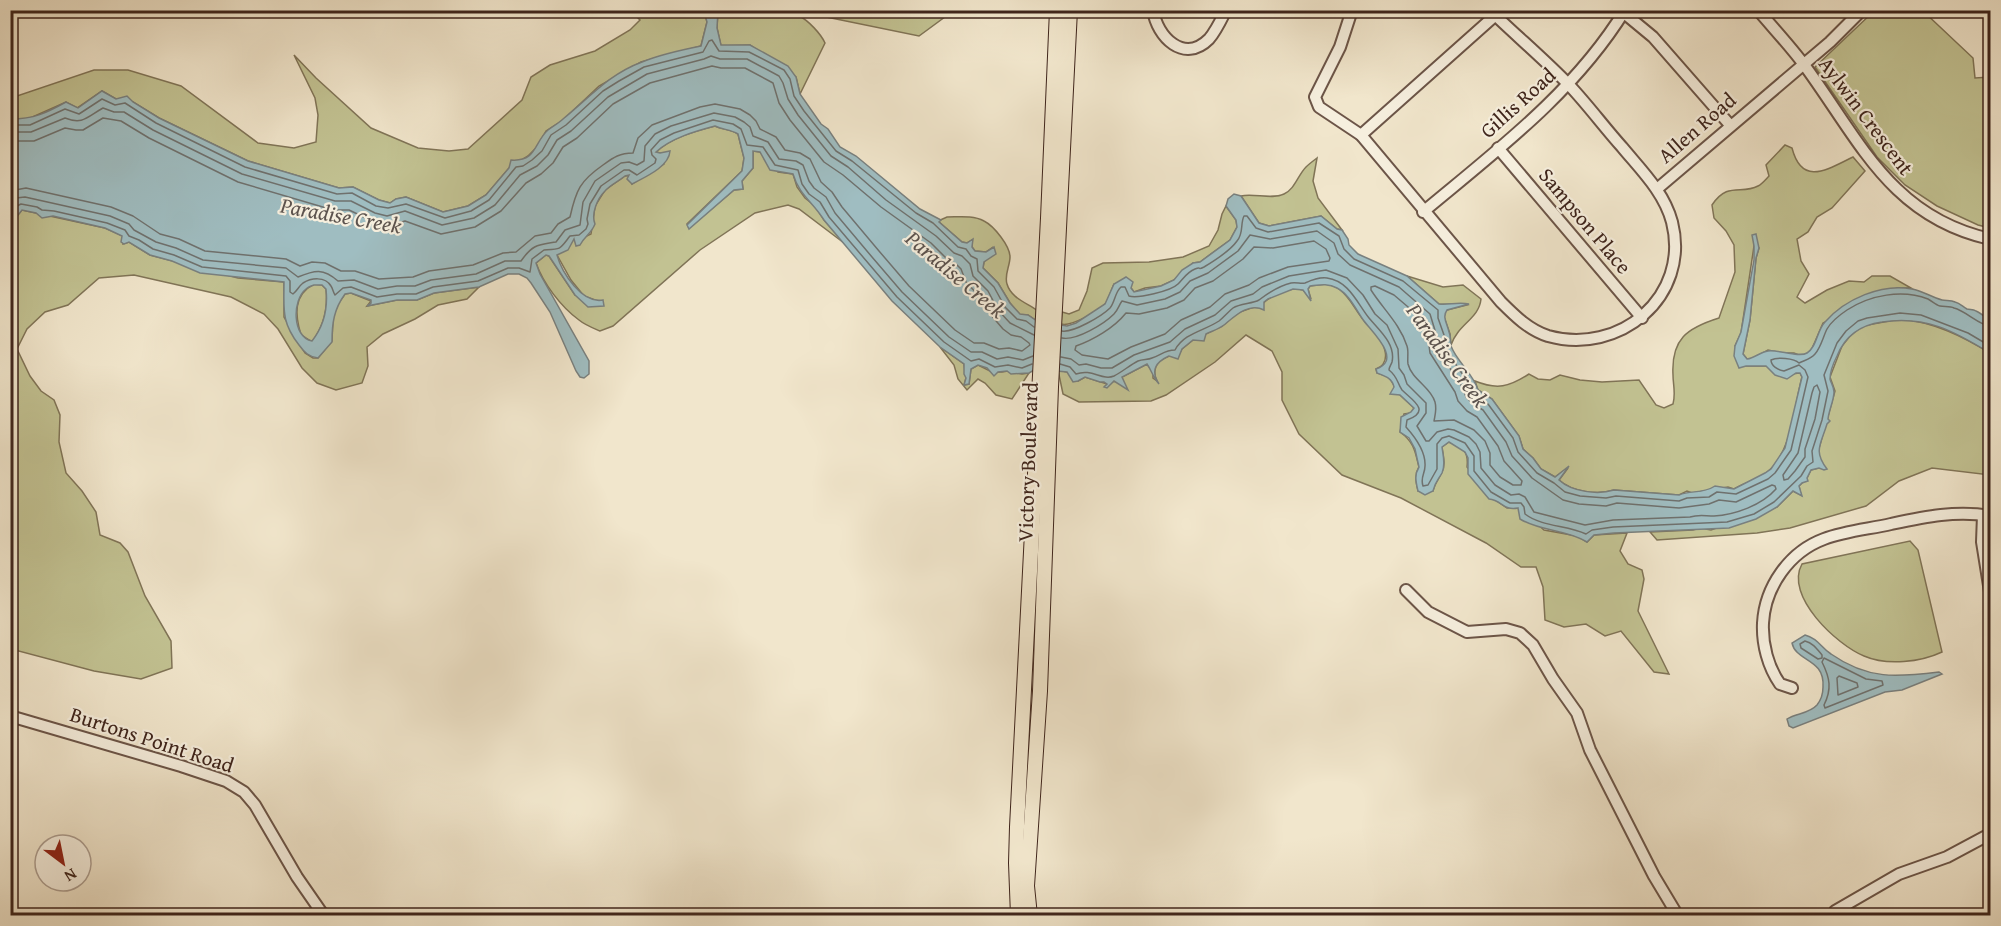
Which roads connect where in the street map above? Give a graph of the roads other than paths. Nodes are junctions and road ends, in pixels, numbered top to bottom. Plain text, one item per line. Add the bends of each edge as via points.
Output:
1 (1057, 10) edge
2 (1070, 10) edge
3 (1153, 10) edge
4 (1226, 10) edge
5 (1352, 10) edge
6 (1758, 10) edge
7 (1862, 10) edge
8 (1624, 12) edge
9 (1498, 13) edge
10 (1804, 64) junction
11 (1569, 85) junction
12 (1730, 125) junction
13 (1361, 135) junction
14 (1498, 148) junction
15 (1657, 189) junction
16 (1423, 212) junction
17 (1990, 239) edge
18 (1050, 298) junction
19 (1642, 318) junction
20 (1045, 388) junction
21 (1987, 515) edge
22 (1406, 591) dead end
23 (1990, 592) edge
24 (1792, 688) dead end
25 (10, 716) edge
26 (1990, 834) edge
27 (1834, 911) dead end
28 (324, 915) edge
29 (1018, 915) edge
30 (1030, 915) edge
31 (1678, 915) edge

1 - 18 main road, Victory Boulevard
2 - 18 main road, Victory Boulevard
3 - 4 street via 1162,36 1182,48 1207,40
5 - 13 street, Allen Road via 1340,47 1315,97 1319,107
6 - 10 street, Aylwin Crescent
7 - 10 street, Allen Road
8 - 11 street, Gillis Road
8 - 12 street via 1653,37
9 - 11 street
9 - 13 street
10 - 12 street, Allen Road
10 - 17 street, Aylwin Crescent via 1873,164 1902,195 1936,220
11 - 14 street, Gillis Road
11 - 15 street
12 - 15 street, Allen Road
13 - 16 street, Allen Road
14 - 16 street, Gillis Road
14 - 19 street, Sampson Place
15 - 19 street, Allen Road via 1672,222 1674,258 1664,289
16 - 19 street, Allen Road via 1501,302 1536,331 1564,339 1590,340 1609,336
18 - 20 main road, Victory Boulevard
20 - 29 main road, Victory Boulevard via 1016,854
20 - 30 main road, Victory Boulevard via 1040,691 1027,886
21 - 23 street via 1982,542
21 - 24 street via 1941,514 1834,536 1795,557 1776,579 1766,602 1763,627 1770,666 1780,684
22 - 31 street via 1428,612 1467,632 1506,629 1520,633 1533,645 1577,713 1590,750
25 - 28 street, Burtons Point Road via 180,765 226,781 244,792
26 - 27 street via 1947,857 1899,874

